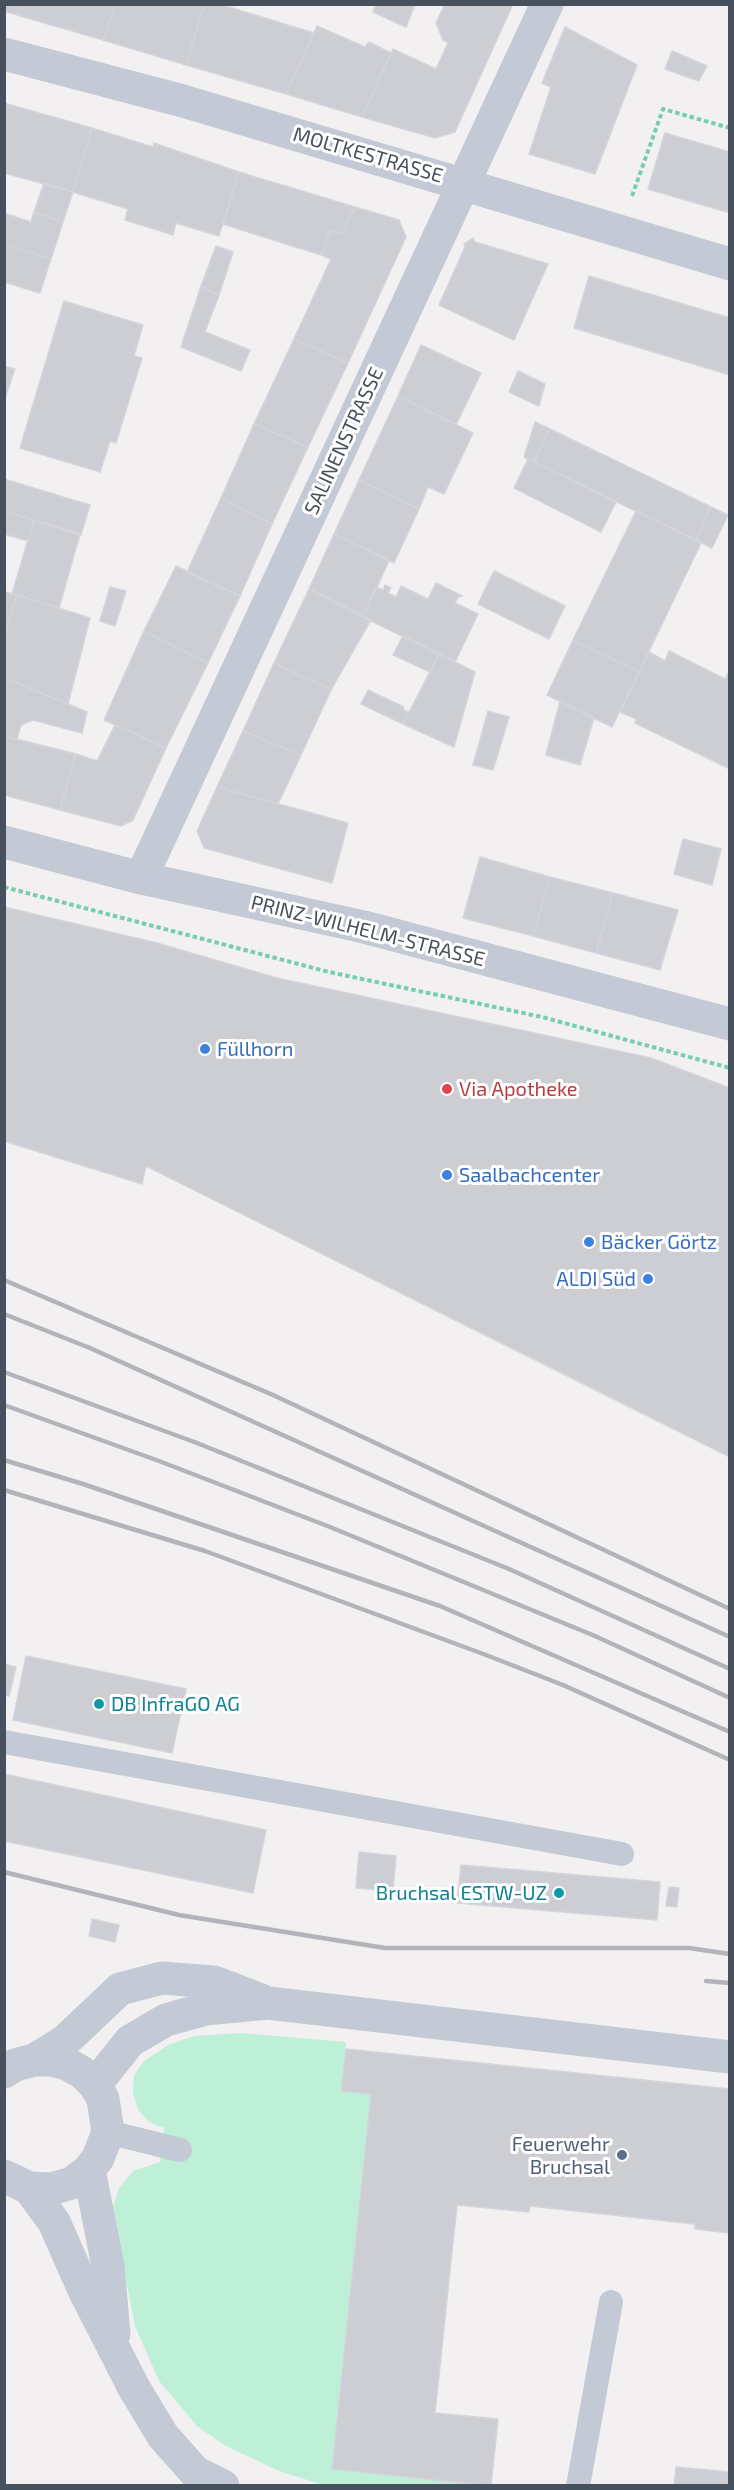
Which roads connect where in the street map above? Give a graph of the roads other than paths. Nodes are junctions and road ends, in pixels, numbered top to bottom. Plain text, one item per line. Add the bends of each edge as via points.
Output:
1 (547, 4) edge
2 (4, 54) edge
3 (464, 183) junction
4 (729, 264) edge
5 (4, 842) edge
6 (141, 878) junction
7 (729, 1024) edge
8 (4, 1742) edge
9 (622, 1854) dead end
10 (268, 2003) junction
11 (729, 2057) edge
12 (19, 2066) edge
13 (95, 2085) junction
14 (108, 2132) junction
15 (180, 2150) dead end
16 (89, 2170) junction
17 (17, 2182) edge
18 (611, 2302) dead end
19 (115, 2348) junction
20 (201, 2481) edge
21 (578, 2486) edge

1 - 3 street, SALINENSTRASSE
2 - 3 street, MOLTKESTRASSE via 183,101
3 - 4 street, MOLTKESTRASSE
3 - 6 street, SALINENSTRASSE
5 - 6 street, PRINZ-WILHELM-STRASSE
6 - 7 street, PRINZ-WILHELM-STRASSE via 364,927
8 - 9 lane
10 - 11 street
10 - 12 street via 214,1982 162,1978 120,1989 65,2041
10 - 13 street via 206,2009 166,2020 130,2041
12 - 13 street via 51,2060 68,2064
13 - 14 street via 103,2099
14 - 15 lane
14 - 16 street
16 - 17 street via 72,2183 51,2189
16 - 19 street via 108,2266
17 - 19 street via 54,2222
18 - 21 lane
19 - 20 street via 163,2436

